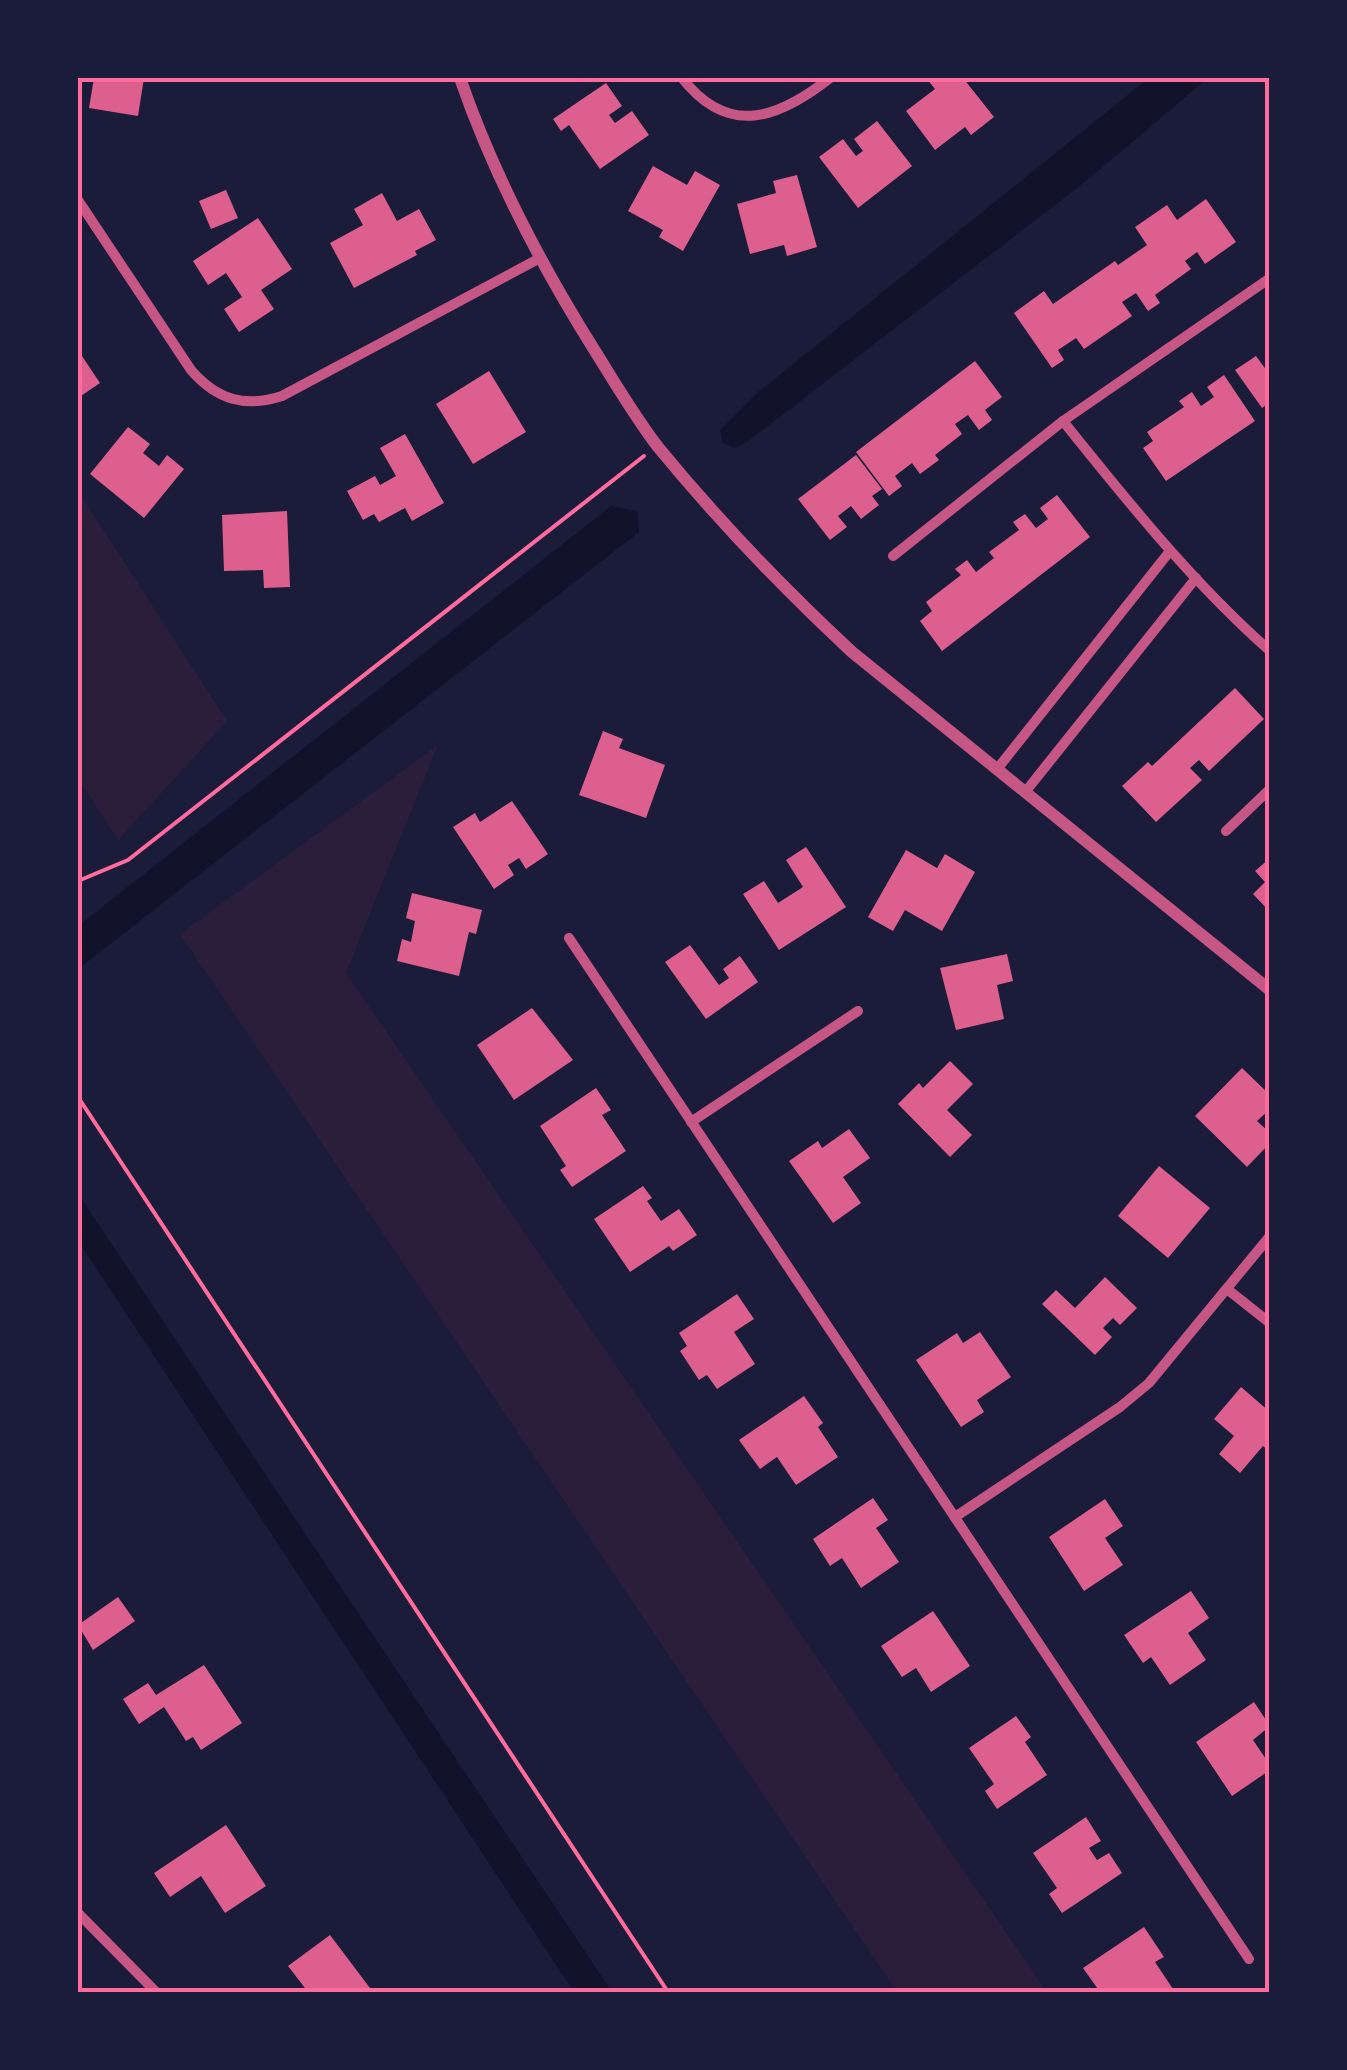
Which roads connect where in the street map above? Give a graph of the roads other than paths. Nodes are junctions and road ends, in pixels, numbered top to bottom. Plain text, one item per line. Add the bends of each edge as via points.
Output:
1 (460, 78) edge
2 (682, 78) edge
3 (830, 78) edge
4 (78, 200) edge
5 (540, 258) junction
6 (1270, 278) edge
7 (1063, 421) junction
8 (1170, 551) junction
9 (893, 556) dead end
10 (1196, 578) junction
11 (1270, 650) edge
12 (998, 768) junction
13 (1270, 789) edge
14 (1026, 791) junction
15 (1226, 831) dead end
16 (569, 938) dead end
17 (1270, 990) edge
18 (858, 1011) dead end
19 (692, 1122) junction
20 (1270, 1236) edge
21 (1227, 1289) junction
22 (1270, 1323) edge
23 (954, 1517) junction
24 (78, 1912) edge
25 (1249, 1959) dead end
26 (156, 1992) edge

1 - 5 street
2 - 3 street via 704,100 748,116 778,112
4 - 5 street via 191,370 216,394 249,402 282,396
5 - 12 street via 658,446 789,594
6 - 7 street
7 - 8 street
7 - 9 street
8 - 10 street
8 - 12 street
10 - 11 street
10 - 14 street
12 - 14 street
13 - 15 street
14 - 17 street
16 - 19 street
18 - 19 street
19 - 23 street
20 - 21 street
21 - 22 street
21 - 23 street via 1134,1395
23 - 25 street
24 - 26 street

